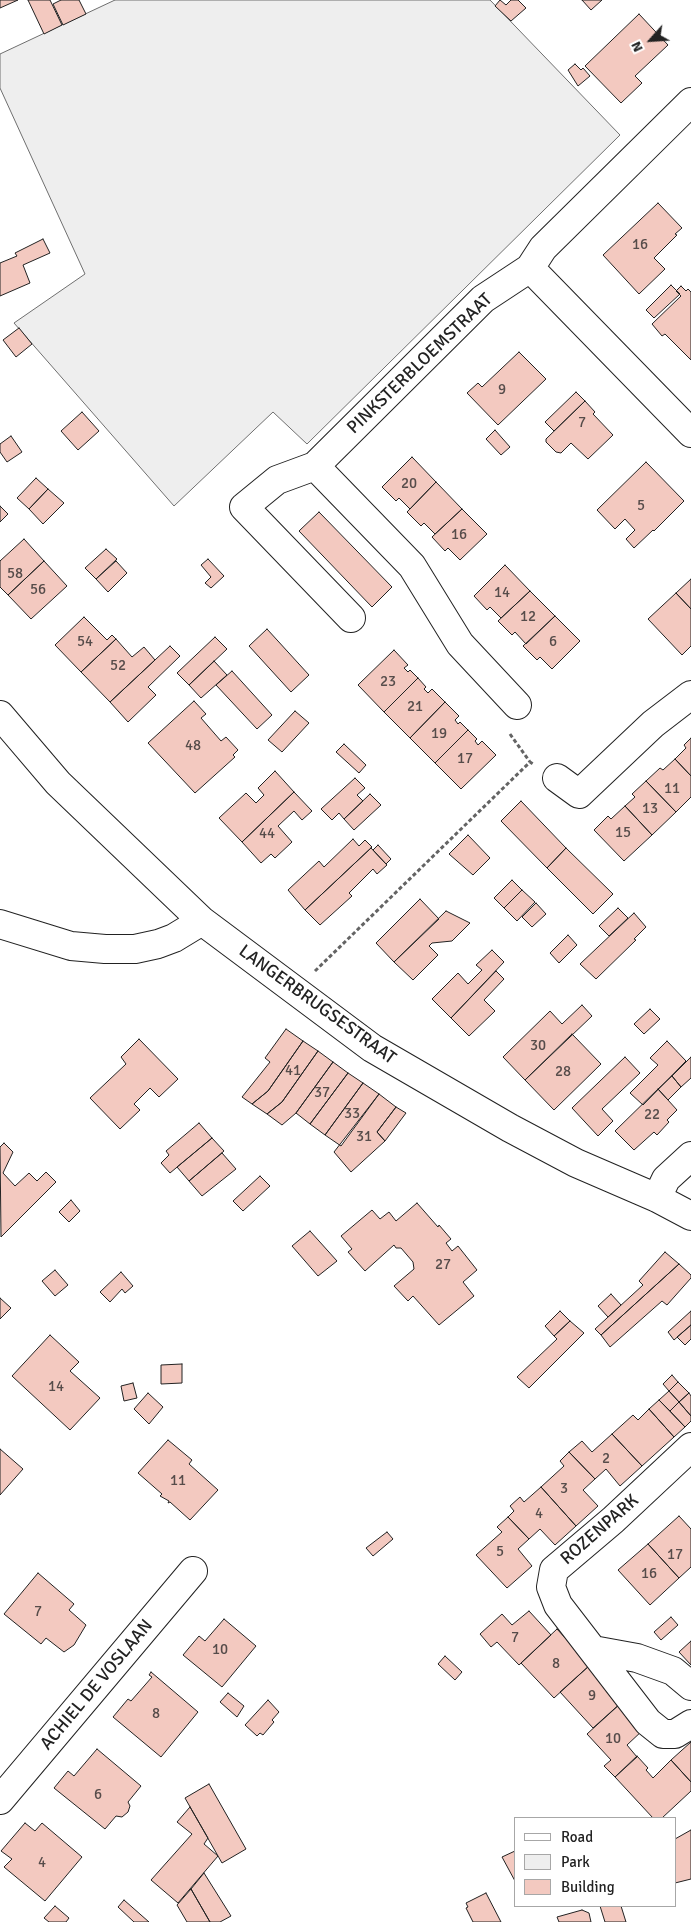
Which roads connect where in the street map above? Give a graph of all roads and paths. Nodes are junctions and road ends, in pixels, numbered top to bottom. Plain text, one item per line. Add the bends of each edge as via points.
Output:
1 (691, 102) edge
2 (530, 268) junction
3 (691, 434) edge
4 (315, 466) junction
5 (350, 618) dead end
6 (691, 696) edge
7 (518, 705) dead end
8 (0, 715) edge
9 (557, 778) joint
10 (202, 921) junction
11 (0, 924) edge
12 (315, 971) dead end
13 (691, 1156) edge
14 (657, 1198) junction
15 (691, 1216) edge
16 (691, 1447) edge
17 (193, 1571) dead end
18 (593, 1650) junction
19 (691, 1686) edge
20 (691, 1724) edge
21 (0, 1800) edge

1 - 2 street, PINKSTERBLOEMSTRAAT via 543,248
2 - 3 street
2 - 4 street, PINKSTERBLOEMSTRAAT via 483,299
4 - 5 street via 277,480 244,507
4 - 7 street via 412,566 460,644
6 - 9 street via 653,724 579,794
8 - 10 street, LANGERBRUGSESTRAAT via 58,782
9 - 12 path via 550,777 530,762
10 - 11 street via 174,938 128,949 71,946
10 - 14 street, LANGERBRUGSESTRAAT via 372,1048 534,1141
13 - 14 street via 666,1179
14 - 15 street, LANGERBRUGSESTRAAT
16 - 18 street, ROZENPARK via 554,1570 551,1587 558,1605
17 - 21 street, ACHIEL DE VOSLAAN
18 - 19 street via 636,1658 672,1671
18 - 20 street, ROZENPARK via 648,1722 663,1734 676,1734

